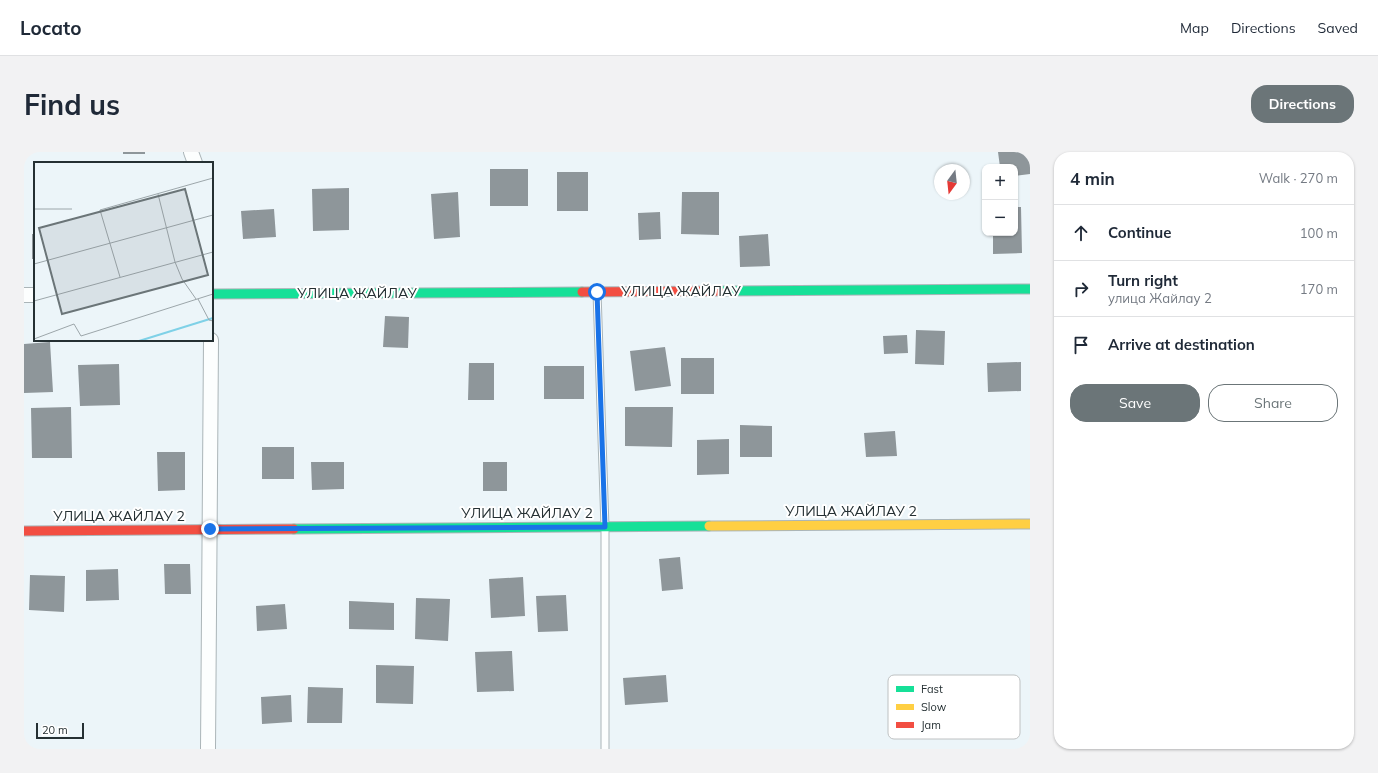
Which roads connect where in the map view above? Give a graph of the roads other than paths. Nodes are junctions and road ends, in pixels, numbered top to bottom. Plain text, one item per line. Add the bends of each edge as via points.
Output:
1 (191, 152) edge
2 (195, 162) edge
3 (1030, 289) edge
4 (597, 292) junction
5 (213, 294) edge
6 (211, 341) edge
7 (1030, 524) edge
8 (605, 527) junction
9 (210, 529) junction
10 (24, 531) edge
11 (208, 749) edge
12 (605, 749) edge

1 - 2 street
3 - 4 street, УЛИЦА ЖАЙЛАУ
4 - 5 street, УЛИЦА ЖАЙЛАУ
4 - 8 lane
6 - 9 street
7 - 8 street, УЛИЦА ЖАЙЛАУ 2
8 - 9 street, УЛИЦА ЖАЙЛАУ 2
8 - 12 lane
9 - 10 street, УЛИЦА ЖАЙЛАУ 2
9 - 11 street

